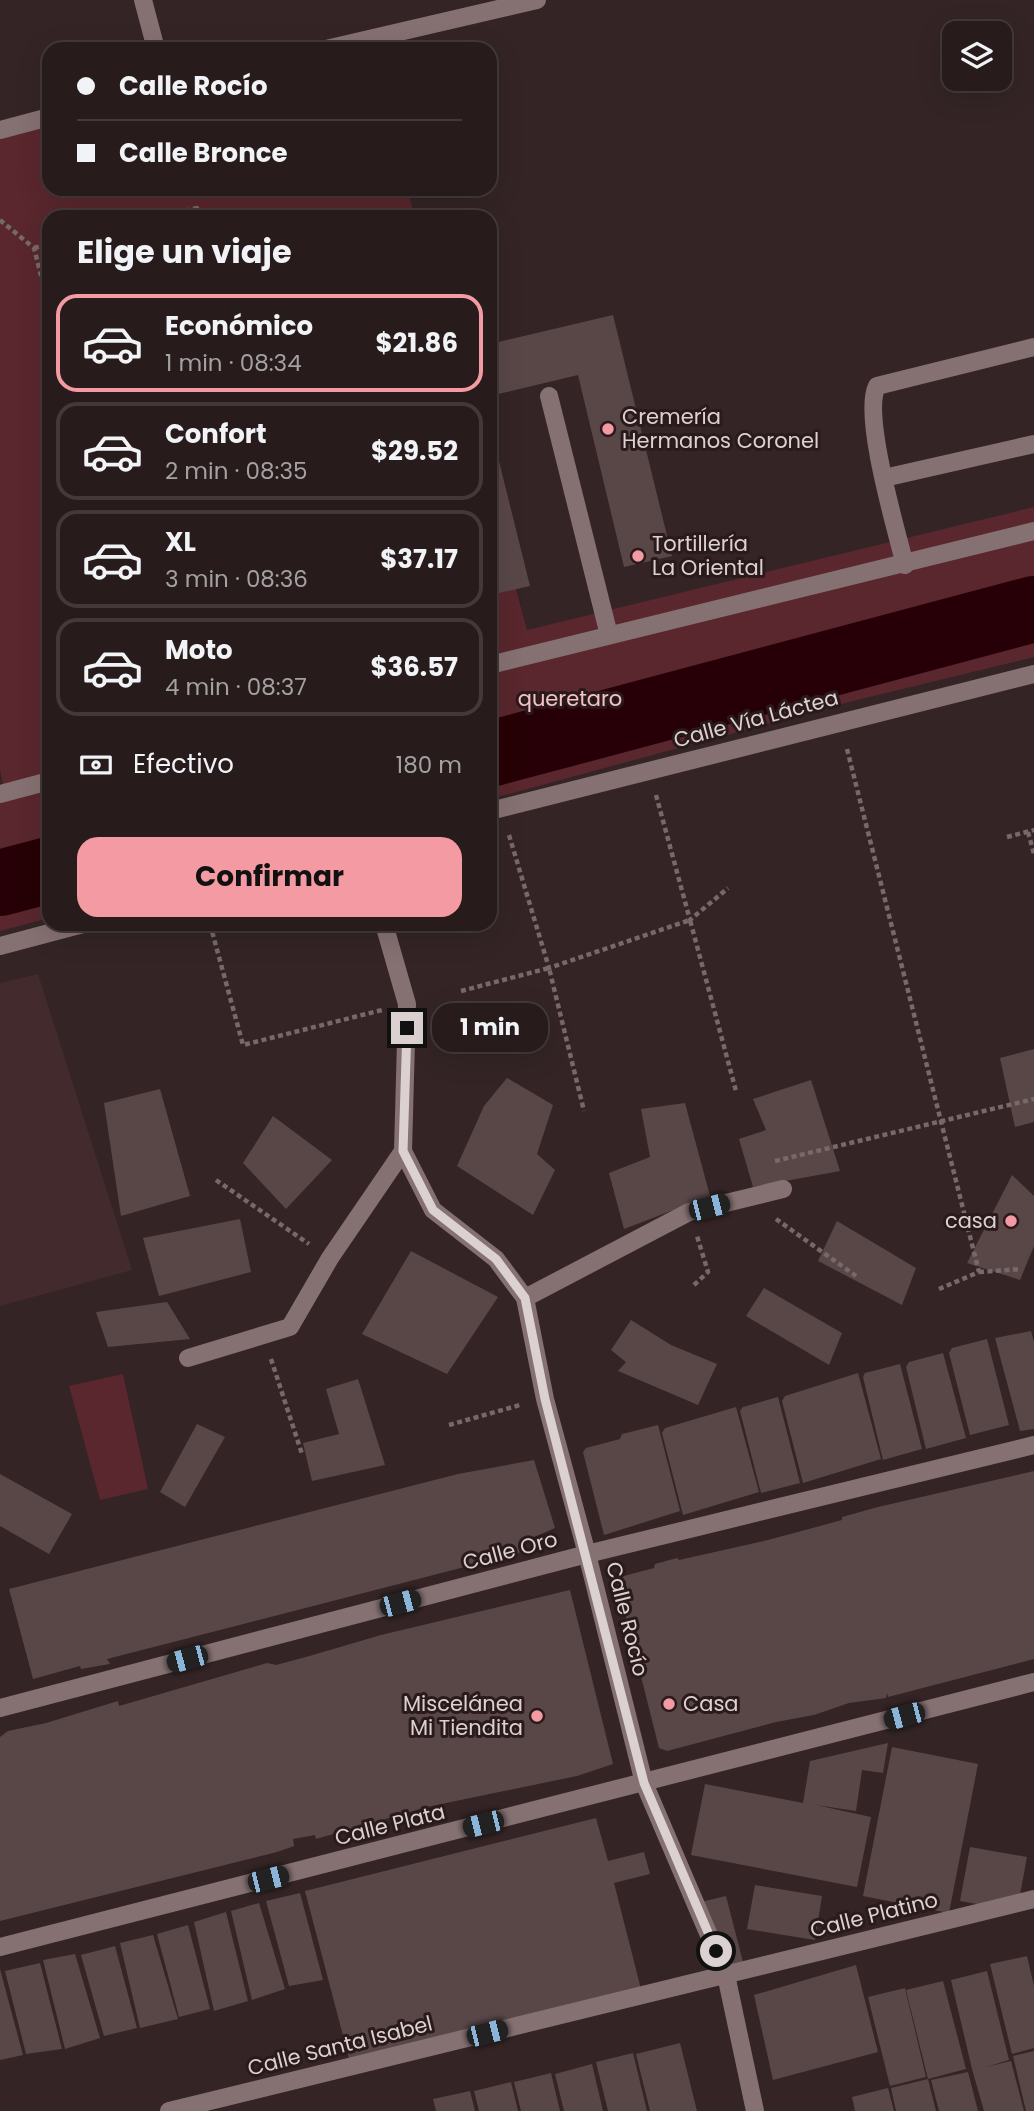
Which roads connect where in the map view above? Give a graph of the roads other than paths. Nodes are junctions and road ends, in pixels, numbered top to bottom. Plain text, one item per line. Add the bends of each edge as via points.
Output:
1 (143, 0) edge
2 (537, 0) edge
3 (154, 42) edge
4 (356, 42) edge
5 (42, 119) edge
6 (0, 130) edge
7 (1034, 347) edge
8 (549, 396) dead end
9 (1034, 444) edge
10 (884, 478) junction
11 (1034, 531) edge
12 (905, 565) junction
13 (609, 635) junction
14 (497, 663) edge
15 (1034, 674) edge
16 (42, 783) edge
17 (0, 794) edge
18 (497, 809) edge
19 (57, 931) edge
20 (386, 931) edge
21 (0, 946) edge
22 (403, 1151) junction
23 (783, 1189) road end
24 (525, 1298) junction
25 (188, 1358) dead end
26 (1034, 1445) edge
27 (587, 1554) junction
28 (1034, 1682) edge
29 (0, 1708) edge
30 (644, 1783) junction
31 (1034, 1899) edge
32 (0, 1947) edge
33 (726, 1975) junction
34 (169, 2111) edge
35 (755, 2111) edge

1 - 3 street
2 - 4 street
5 - 6 street
7 - 10 street via 877,386 871,407
8 - 13 street
9 - 10 street
10 - 12 street
11 - 12 street
12 - 13 street
13 - 14 street
15 - 18 street, Calle Vía Láctea
16 - 17 street
19 - 21 street
20 - 22 street via 407,1004
22 - 24 street, Calle Rocío via 433,1210 496,1259
22 - 25 street via 290,1326
23 - 24 street via 689,1212
24 - 27 street, Calle Rocío via 545,1399
26 - 27 street, Calle Oro
27 - 29 street, Calle Oro
27 - 30 street, Calle Rocío
28 - 30 street, Calle Plata
30 - 32 street, Calle Plata
30 - 33 street, Calle Rocío
31 - 33 street, Calle Platino
33 - 34 street, Calle Santa Isabel
33 - 35 street, Calle Rocío

